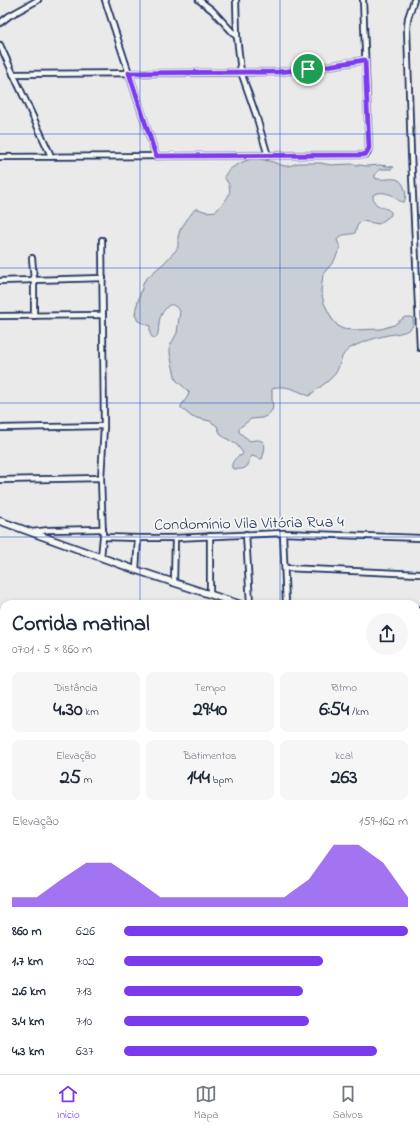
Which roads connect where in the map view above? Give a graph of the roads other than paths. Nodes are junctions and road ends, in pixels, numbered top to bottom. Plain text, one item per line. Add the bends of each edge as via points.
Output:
1 (38, 0) edge
2 (105, 0) edge
3 (199, 0) edge
4 (236, 0) edge
5 (363, 0) edge
6 (414, 0) edge
7 (0, 23) edge
8 (237, 37) junction
9 (0, 45) edge
10 (365, 60) junction
11 (241, 72) junction
12 (129, 73) junction
13 (13, 74) junction
14 (51, 156) junction
15 (156, 156) junction
16 (268, 156) junction
17 (0, 157) edge
18 (102, 240) dead end
19 (32, 258) dead end
20 (103, 278) junction
21 (34, 280) junction
22 (0, 281) edge
23 (103, 315) junction
24 (0, 316) edge
25 (34, 316) junction
26 (420, 348) edge
27 (104, 426) junction
28 (0, 428) edge
29 (101, 478) junction
30 (0, 480) edge
31 (0, 521) edge
32 (103, 529) junction
33 (32, 532) junction
34 (283, 533) junction
35 (246, 534) junction
36 (210, 536) junction
37 (103, 537) junction
38 (138, 538) junction
39 (175, 538) junction
40 (420, 538) edge
41 (101, 557) junction
42 (285, 568) junction
43 (136, 570) junction
44 (420, 574) edge
45 (174, 583) junction
46 (210, 594) junction
47 (228, 600) edge
48 (250, 600) edge
49 (286, 600) edge

1 - 7 street
2 - 12 street
3 - 8 street
4 - 8 street
5 - 10 street
6 - 26 street via 408,18 407,36
8 - 11 street
9 - 13 street
10 - 11 street via 294,71
10 - 16 street via 368,153
11 - 12 street
11 - 16 street
12 - 13 street
12 - 15 street
13 - 14 street
14 - 15 street
14 - 17 street
15 - 16 street
18 - 20 street
19 - 21 street
20 - 21 street
20 - 23 street
21 - 22 street
21 - 25 street
23 - 25 street
23 - 27 street
24 - 25 street
27 - 28 street
27 - 29 street
29 - 30 street
29 - 32 street
31 - 33 street
32 - 33 street
32 - 37 street
33 - 41 street
34 - 35 street, Condomínio Vila Vitória Rua 4
34 - 40 street, Condomínio Vila Vitória Rua 4
34 - 42 street
35 - 36 street, Condomínio Vila Vitória Rua 4
35 - 48 street
36 - 39 street, Condomínio Vila Vitória Rua 4
36 - 46 street
37 - 38 street, Condomínio Vila Vitória Rua 4
37 - 41 street
38 - 39 street, Condomínio Vila Vitória Rua 4
38 - 43 street
39 - 45 street
41 - 43 street
42 - 44 street
42 - 49 street
43 - 45 street
45 - 46 street
46 - 47 street

